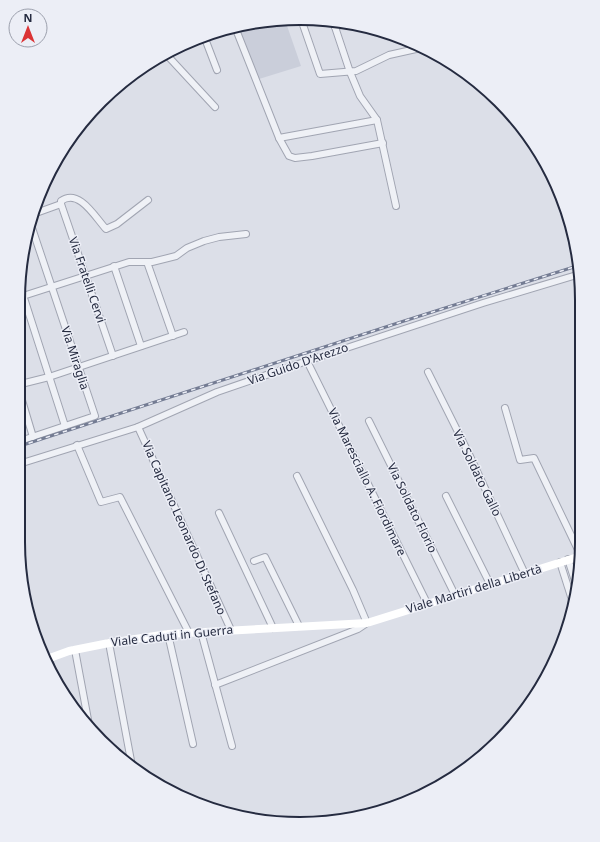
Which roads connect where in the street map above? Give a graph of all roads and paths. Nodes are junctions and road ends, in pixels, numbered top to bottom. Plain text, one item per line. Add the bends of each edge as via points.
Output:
1 (303, 25) edge
2 (335, 27) edge
3 (237, 32) edge
4 (206, 42) edge
5 (409, 48) edge
6 (170, 58) edge
7 (217, 70) dead end
8 (350, 72) junction
9 (215, 107) dead end
10 (377, 120) junction
11 (279, 138) junction
12 (383, 143) junction
13 (148, 200) dead end
14 (61, 204) junction
15 (396, 206) dead end
16 (40, 211) edge
17 (33, 232) edge
18 (246, 234) dead end
19 (147, 262) junction
20 (114, 266) junction
21 (86, 276) junction
22 (574, 276) edge
23 (52, 286) junction
24 (25, 295) edge
25 (25, 302) edge
26 (184, 332) dead end
27 (173, 336) junction
28 (141, 346) junction
29 (113, 356) junction
30 (307, 361) junction
31 (78, 367) junction
32 (428, 372) dead end
33 (49, 376) junction
34 (25, 383) edge
35 (505, 408) dead end
36 (25, 417) edge
37 (370, 421) dead end
38 (65, 426) junction
39 (138, 427) junction
40 (33, 437) junction
41 (25, 439) edge
42 (77, 445) junction
43 (25, 462) edge
44 (296, 476) dead end
45 (446, 496) dead end
46 (219, 514) dead end
47 (575, 543) edge
48 (574, 558) edge
49 (254, 561) dead end
50 (564, 561) junction
51 (525, 574) junction
52 (573, 579) edge
53 (490, 584) junction
54 (571, 591) edge
55 (455, 595) junction
56 (427, 603) junction
57 (367, 623) junction
58 (299, 626) junction
59 (273, 628) junction
60 (231, 630) junction
61 (200, 632) junction
62 (189, 633) junction
63 (168, 634) junction
64 (109, 643) junction
65 (75, 650) junction
66 (51, 660) edge
67 (215, 685) junction
68 (87, 716) edge
69 (193, 744) dead end
70 (232, 746) dead end
71 (131, 758) edge

1 - 8 street via 320,74
2 - 8 street
3 - 11 street
4 - 7 street
5 - 8 street
6 - 9 street
8 - 10 street via 360,96
10 - 11 street
10 - 12 street
11 - 12 street via 286,153 295,158
12 - 15 street
13 - 14 street via 117,224 106,229 78,199 66,197
14 - 16 street
14 - 21 street, Via Fratelli Cervi
17 - 23 street, Via Miraglia
18 - 19 street via 204,241 176,256
19 - 20 street via 129,262
19 - 27 street
20 - 21 street
20 - 28 street
21 - 23 street
21 - 29 street, Via Fratelli Cervi
22 - 30 street, Via Guido D'Arezzo via 483,302
23 - 24 street
23 - 31 street, Via Miraglia
25 - 33 street
26 - 27 street
27 - 28 street
28 - 29 street
29 - 31 street
30 - 39 street, Via Guido D'Arezzo via 216,392
30 - 56 street, Via Maresciallo A. Fiordimare
31 - 33 street
31 - 38 street, Via Miraglia via 95,416
32 - 51 street, Via Soldato Gallo
33 - 34 street
33 - 38 street
35 - 47 street via 520,460 534,458
36 - 40 street
37 - 55 street, Via Soldato Florio
38 - 40 street, Via Miraglia
39 - 42 street, Via Guido D'Arezzo
39 - 60 street, Via Capitano Leonardo Di Stefano
40 - 41 street, Via Miraglia
42 - 43 street, Via Guido D'Arezzo
42 - 62 street via 101,502 120,498
44 - 57 street
45 - 53 street
46 - 59 street
48 - 50 street, Viale Martiri della Libertà
49 - 58 street via 265,557
50 - 51 street, Viale Martiri della Libertà
50 - 52 street
50 - 54 street
51 - 53 street, Viale Martiri della Libertà
53 - 55 street, Viale Martiri della Libertà
55 - 56 street, Viale Martiri della Libertà
56 - 57 street, Viale Martiri della Libertà
57 - 58 street, Viale Caduti in Guerra
57 - 67 street via 358,629
58 - 59 street, Viale Caduti in Guerra
59 - 60 street, Viale Caduti in Guerra
60 - 61 street, Viale Caduti in Guerra
61 - 62 street, Viale Caduti in Guerra
61 - 67 street
62 - 63 street, Viale Caduti in Guerra
63 - 64 street, Viale Caduti in Guerra
63 - 69 street
64 - 65 street, Viale Caduti in Guerra
64 - 71 street
65 - 66 street, Viale Caduti in Guerra
65 - 68 street
67 - 70 street

